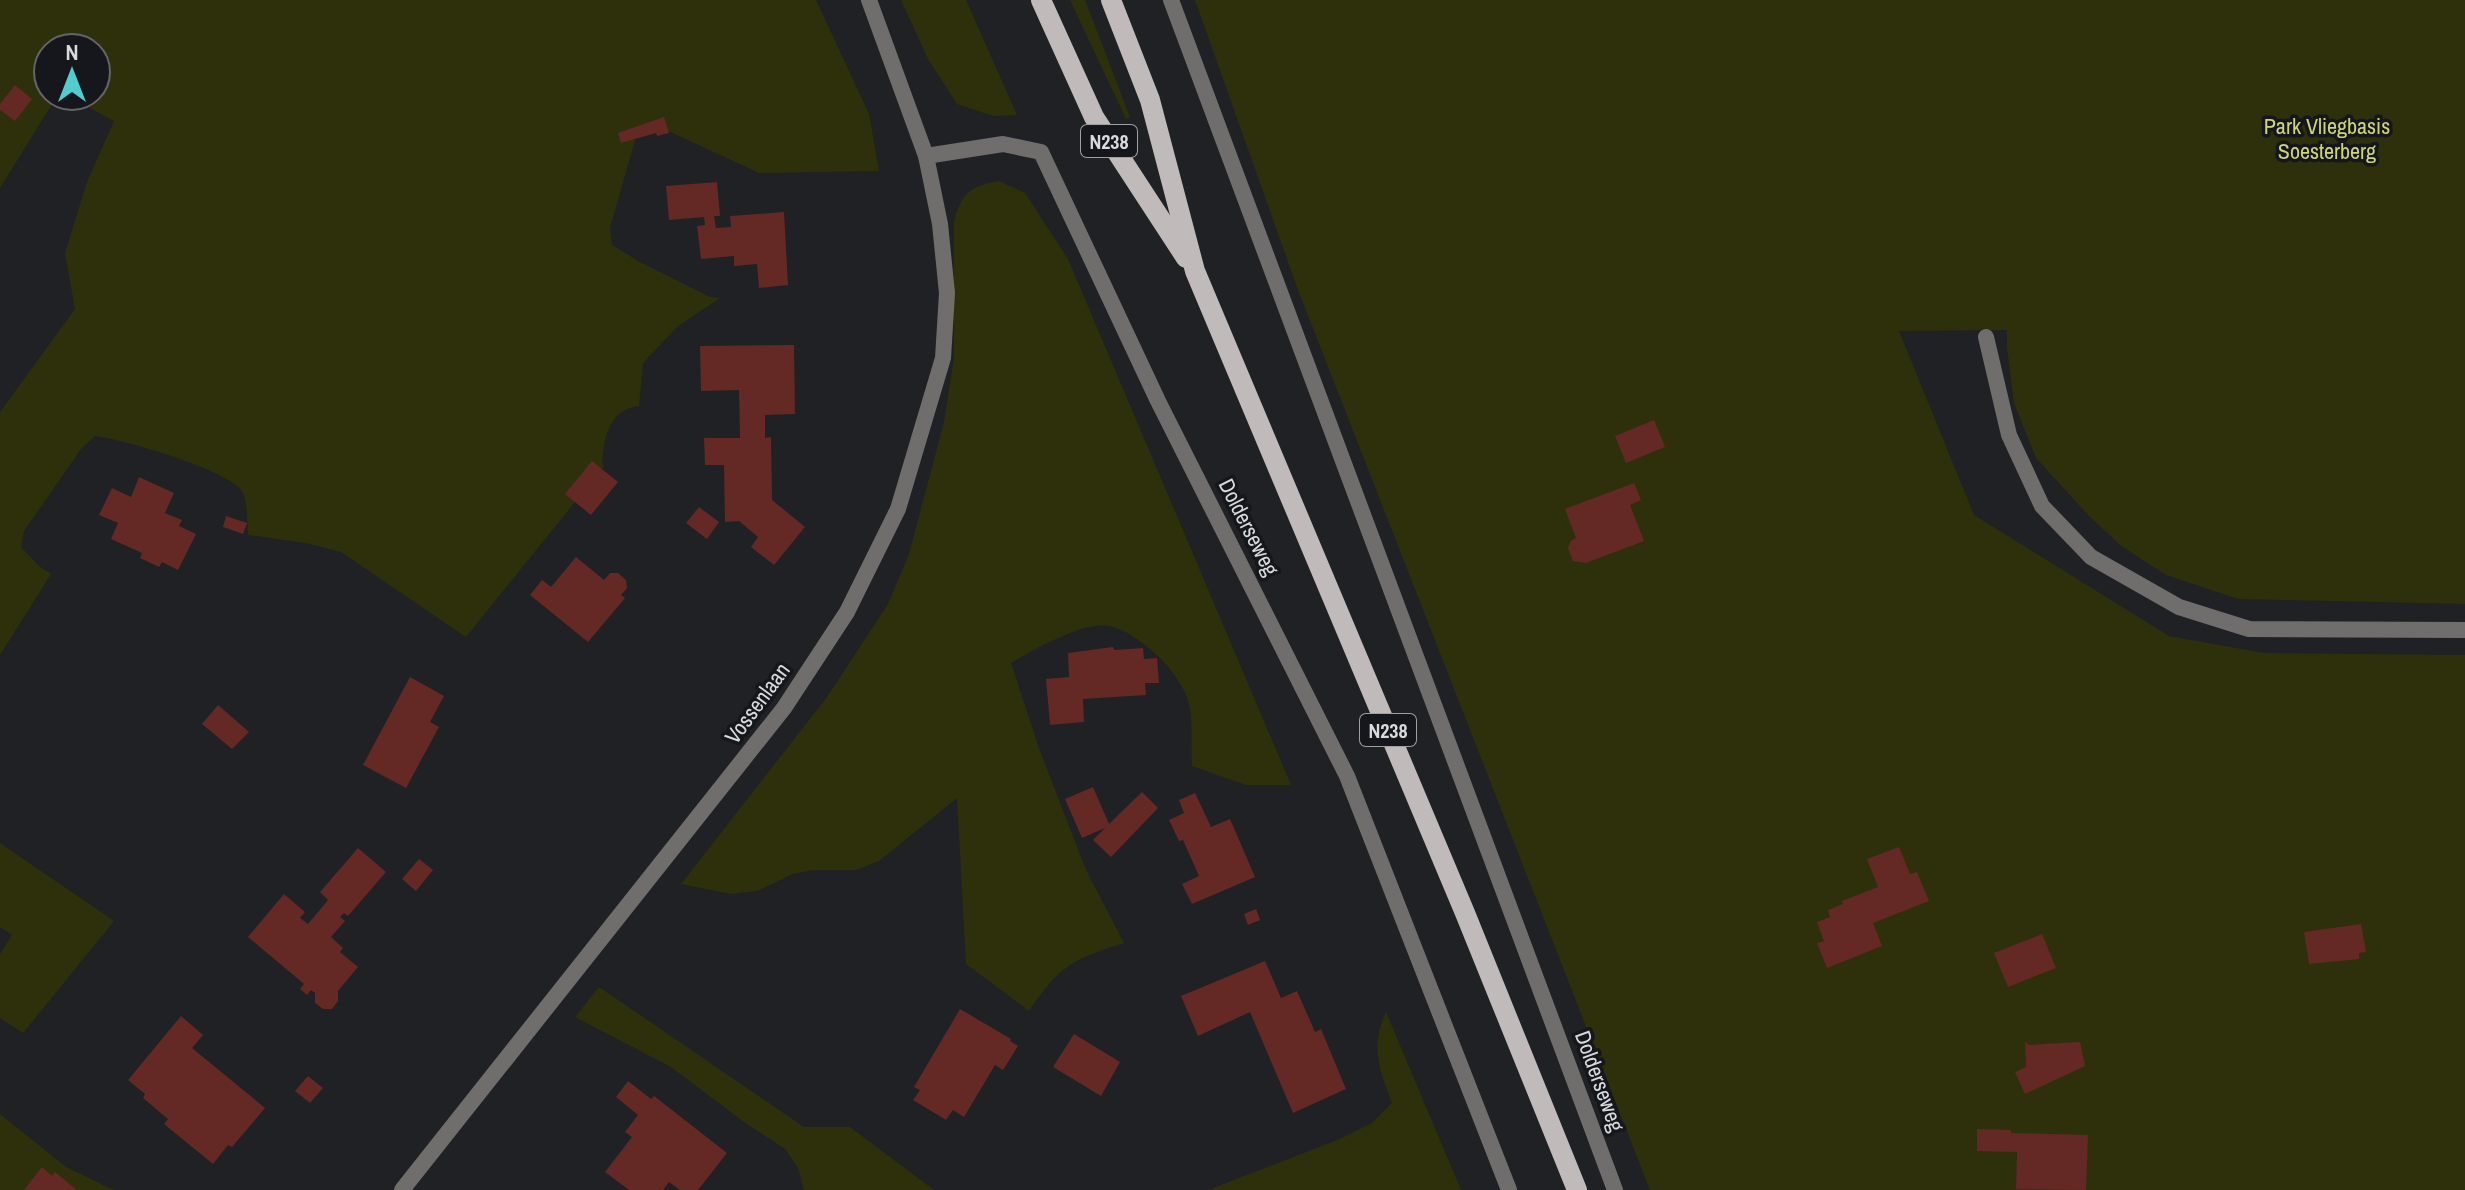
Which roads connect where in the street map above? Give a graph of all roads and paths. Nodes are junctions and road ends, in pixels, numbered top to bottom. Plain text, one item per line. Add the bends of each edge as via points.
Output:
1 (869, 0) edge
2 (1041, 0) edge
3 (1111, 0) edge
4 (1171, 0) edge
5 (926, 156) junction
6 (1195, 271) junction
7 (1986, 337) dead end
8 (2465, 630) edge
9 (402, 1190) edge
10 (1509, 1190) edge
11 (1577, 1190) edge
12 (1615, 1190) edge

1 - 5 street
2 - 6 main road, Dolderseweg / N238 via 1094,117
3 - 6 main road, Dolderseweg / N238 via 1150,100
4 - 12 street, Dolderseweg
5 - 9 street, Vossenlaan via 947,293 943,358 898,509 847,612 784,708
5 - 10 street, Dolderseweg via 1003,144 1041,152 1158,401 1347,776
6 - 11 main road, Dolderseweg / N238
7 - 8 street via 2009,435 2042,506 2091,557 2179,607 2249,629

